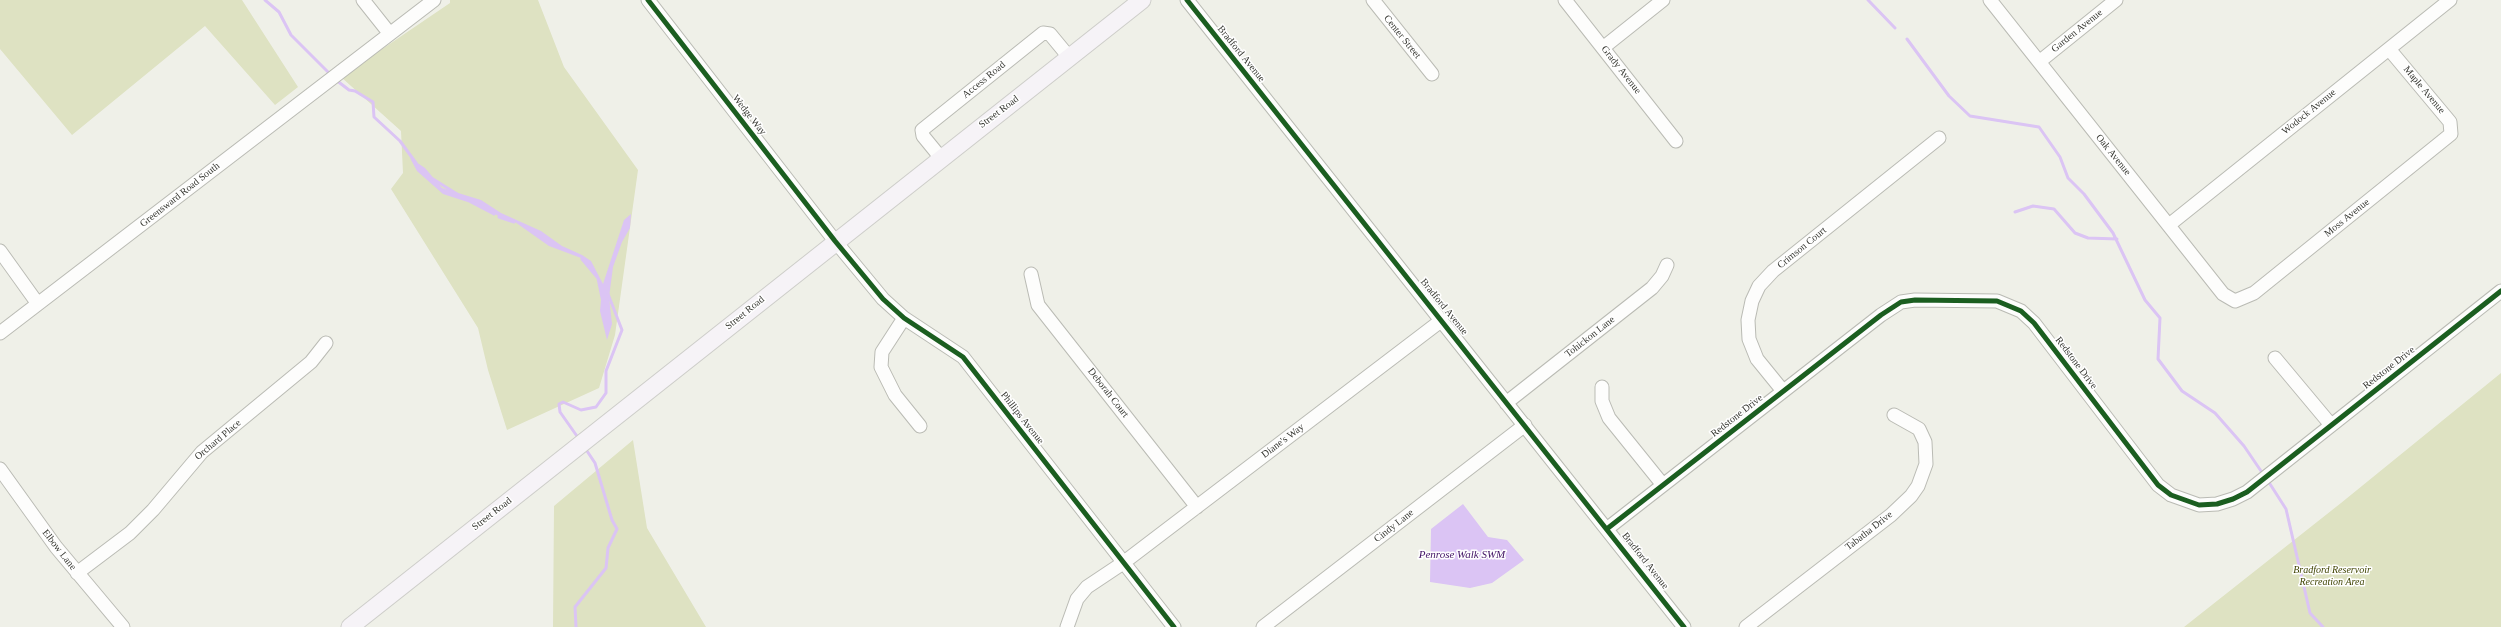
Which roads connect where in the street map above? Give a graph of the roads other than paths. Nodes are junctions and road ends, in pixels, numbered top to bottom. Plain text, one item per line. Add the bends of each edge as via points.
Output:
1 (363, 0) edge
2 (434, 0) edge
3 (648, 0) edge
4 (1142, 0) edge
5 (1187, 0) edge
6 (1373, 0) edge
7 (1565, 0) edge
8 (1663, 0) edge
9 (1990, 0) edge
10 (2116, 0) edge
11 (2450, 0) edge
12 (390, 34) junction
13 (1604, 47) junction
14 (2389, 48) junction
15 (1069, 57) junction
16 (2039, 62) junction
17 (1432, 74) dead end
18 (2451, 134) joint
19 (1939, 138) dead end
20 (1676, 141) dead end
21 (941, 158) junction
22 (2169, 224) junction
23 (835, 241) junction
24 (0, 252) edge
25 (1667, 265) dead end
26 (1031, 274) dead end
27 (2501, 291) edge
28 (2242, 299) joint
29 (38, 304) junction
30 (904, 318) junction
31 (1442, 320) junction
32 (0, 333) edge
33 (326, 343) dead end
34 (2275, 358) dead end
35 (1602, 387) dead end
36 (1783, 392) junction
37 (1506, 403) junction
38 (1894, 415) dead end
39 (2332, 425) junction
40 (920, 426) dead end
41 (1524, 426) junction
42 (0, 469) edge
43 (1663, 485) junction
44 (1197, 506) junction
45 (1608, 528) junction
46 (1123, 563) junction
47 (78, 574) junction
48 (123, 627) edge
49 (350, 627) edge
50 (1067, 627) edge
51 (1174, 627) edge
52 (1263, 627) edge
53 (1684, 627) edge
54 (1746, 627) edge

1 - 12 street
2 - 12 street, Greensward Road South
3 - 23 street, Wedge Way
4 - 15 main road, Street Road
5 - 31 street, Bradford Avenue
6 - 17 street, Center Street
7 - 13 street, Grady Avenue
8 - 13 street
9 - 16 street, Oak Avenue
10 - 16 street, Garden Avenue
11 - 14 street, Wodock Avenue
12 - 29 street, Greensward Road South
13 - 20 street, Grady Avenue
14 - 18 street, Maple Avenue via 2446,116 2450,122
14 - 22 street, Wodock Avenue
15 - 21 main road, Street Road
15 - 21 street, Access Road via 1050,34 1043,33 922,130 923,136
16 - 22 street, Oak Avenue
18 - 28 street, Moss Avenue via 2254,293
19 - 36 street, Crimson Court via 1773,270 1759,286 1750,310 1749,339 1757,359
21 - 23 main road, Street Road
22 - 28 street, Oak Avenue via 2223,294 2235,301
23 - 30 street, Phillips Avenue via 883,299
23 - 49 main road, Street Road
24 - 29 street
25 - 37 street, Tohickon Lane via 1652,288
26 - 44 street, Deborah Court via 1038,305
27 - 39 street, Redstone Drive
29 - 32 street, Greensward Road South
30 - 40 street via 882,352 881,367 895,395
30 - 46 street, Phillips Avenue via 963,357
31 - 37 street, Bradford Avenue
31 - 44 street, Diane's Way
33 - 47 street, Orchard Place via 312,362 202,452 130,533
34 - 39 street
35 - 43 street via 1602,401 1609,418
36 - 39 street, Redstone Drive via 1880,315 1901,302 1990,301 2014,307 2034,323 2158,485 2184,501 2199,505 2217,504 2241,496
36 - 43 street, Redstone Drive
37 - 41 street, Bradford Avenue
38 - 54 street, Tabatha Drive via 1919,429 1925,442 1926,464 1918,486 1891,515
41 - 45 street, Bradford Avenue
41 - 52 street, Cindy Lane
42 - 47 street, Elbow Lane
43 - 45 street, Redstone Drive
44 - 46 street, Diane's Way
45 - 53 street, Bradford Avenue
46 - 50 street, Diane's Way via 1087,587 1077,599
46 - 51 street, Phillips Avenue
47 - 48 street, Elbow Lane

